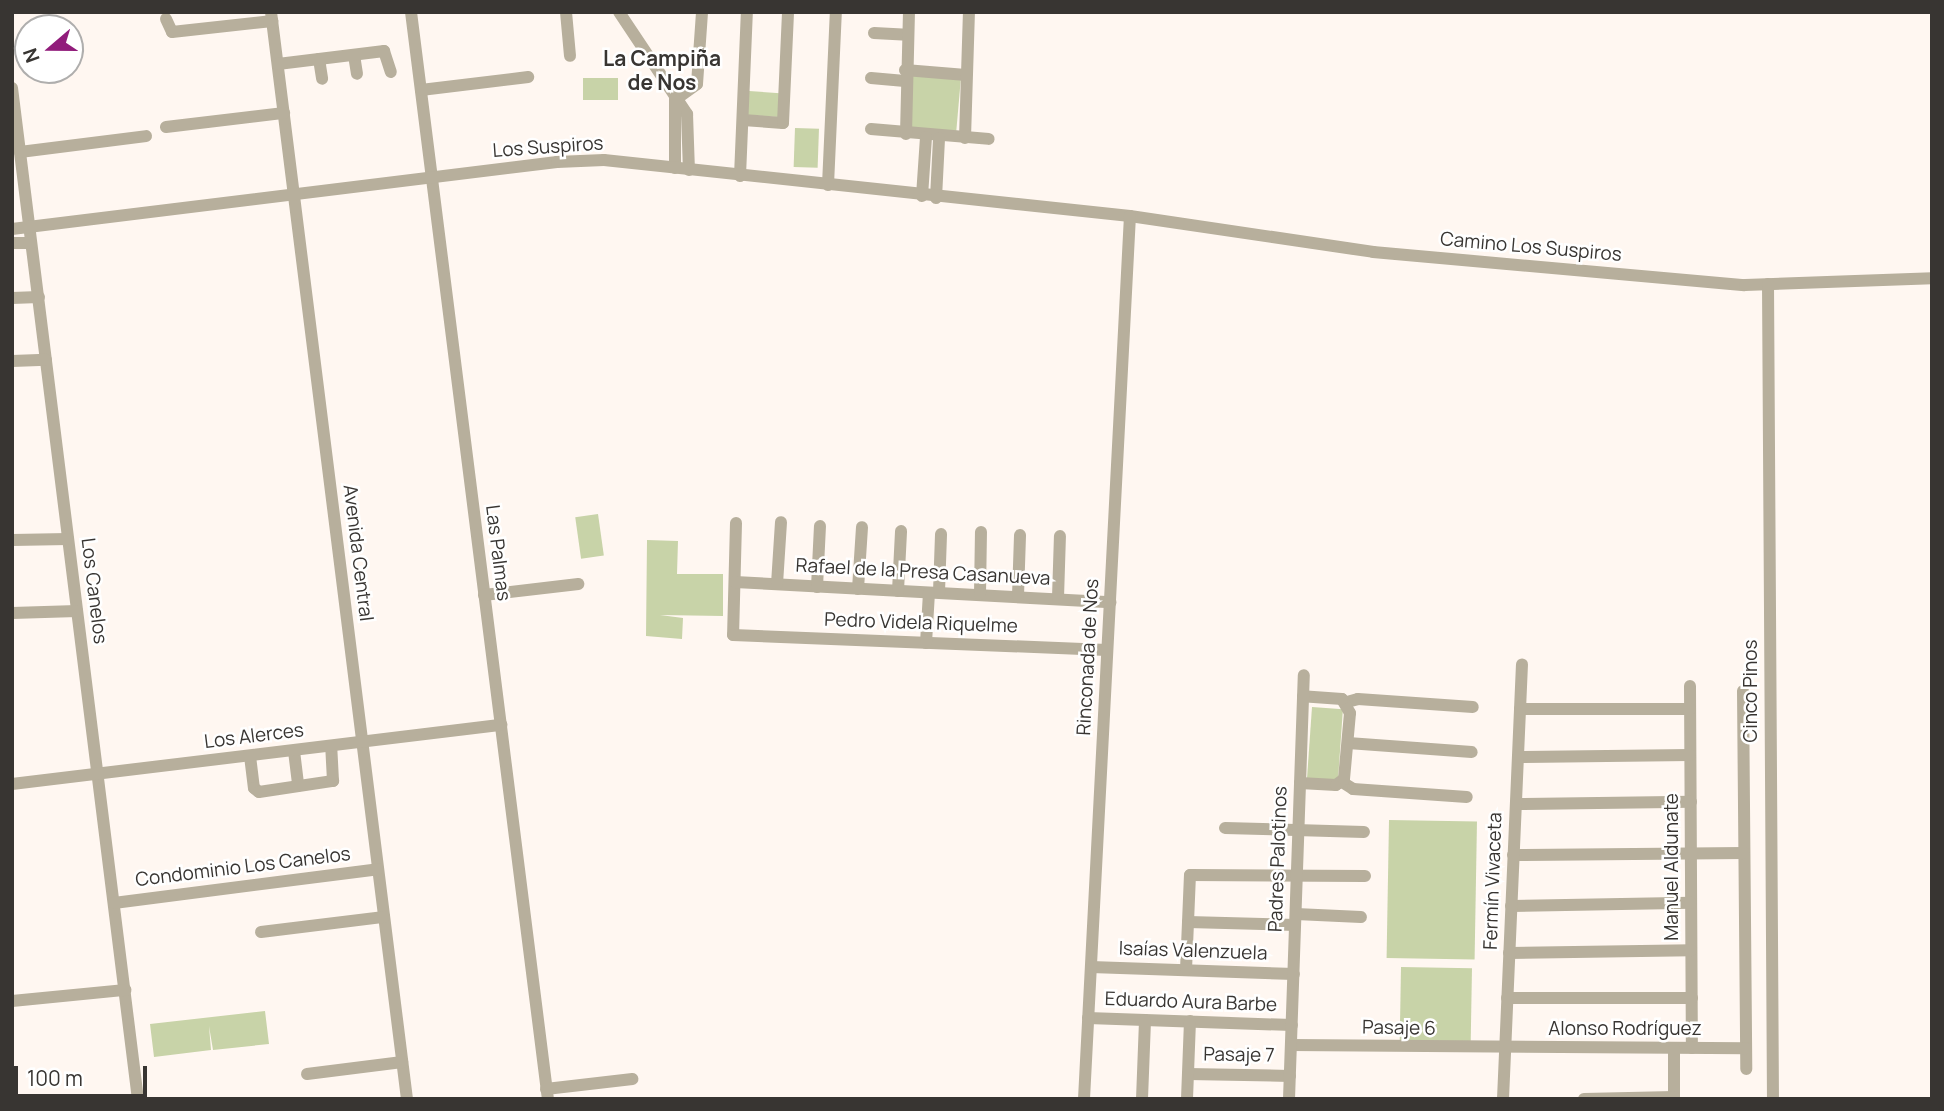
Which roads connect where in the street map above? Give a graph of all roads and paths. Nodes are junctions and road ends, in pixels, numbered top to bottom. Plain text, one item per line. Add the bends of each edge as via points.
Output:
1 (411, 12) edge
2 (566, 12) edge
3 (619, 12) edge
4 (702, 12) edge
5 (747, 12) edge
6 (788, 12) edge
7 (836, 12) edge
8 (909, 12) edge
9 (969, 12) edge
10 (272, 16) edge
11 (166, 19) dead end
12 (873, 33) dead end
13 (907, 35) junction
14 (354, 55) junction
15 (570, 55) dead end
16 (319, 59) junction
17 (278, 64) junction
18 (391, 72) dead end
19 (357, 74) dead end
20 (966, 75) junction
21 (905, 76) junction
22 (528, 77) dead end
23 (871, 78) dead end
24 (322, 79) dead end
25 (12, 88) edge
26 (421, 90) junction
27 (675, 100) junction
28 (13, 102) edge
29 (284, 113) junction
30 (743, 120) junction
31 (166, 127) dead end
32 (872, 129) dead end
33 (906, 134) junction
34 (146, 136) dead end
35 (926, 137) junction
36 (939, 138) junction
37 (965, 138) junction
38 (989, 139) dead end
39 (20, 152) junction
40 (682, 169) junction
41 (740, 176) junction
42 (432, 178) junction
43 (828, 185) junction
44 (294, 195) junction
45 (929, 197) junction
46 (1130, 216) junction
47 (12, 229) edge
48 (29, 229) junction
49 (12, 243) edge
50 (31, 243) junction
51 (1932, 278) edge
52 (1768, 284) junction
53 (12, 298) edge
54 (39, 298) junction
55 (46, 360) junction
56 (12, 361) edge
57 (781, 522) dead end
58 (736, 523) dead end
59 (820, 526) dead end
60 (862, 527) dead end
61 (901, 531) dead end
62 (981, 532) dead end
63 (941, 534) dead end
64 (1020, 535) dead end
65 (1060, 536) dead end
66 (68, 539) junction
67 (12, 540) edge
68 (735, 582) junction
69 (578, 584) dead end
70 (777, 584) junction
71 (817, 587) junction
72 (858, 589) junction
73 (898, 591) junction
74 (934, 593) junction
75 (484, 594) junction
76 (980, 594) junction
77 (1018, 596) junction
78 (1058, 598) junction
79 (1110, 602) junction
80 (77, 611) junction
81 (12, 613) edge
82 (926, 643) junction
83 (1107, 650) junction
84 (1522, 664) dead end
85 (1304, 675) dead end
86 (1690, 686) dead end
87 (1743, 691) dead end
88 (1303, 696) junction
89 (1347, 702) junction
90 (1473, 707) dead end
91 (1520, 709) junction
92 (1690, 709) junction
93 (500, 725) junction
94 (362, 743) junction
95 (1348, 743) junction
96 (331, 747) junction
97 (294, 751) junction
98 (1472, 752) dead end
99 (1690, 755) junction
100 (250, 756) junction
101 (1518, 757) junction
102 (98, 774) junction
103 (1342, 782) junction
104 (1300, 783) junction
105 (12, 784) edge
106 (298, 786) junction
107 (1467, 797) dead end
108 (1691, 802) junction
109 (1516, 804) junction
110 (1225, 828) dead end
111 (1298, 830) junction
112 (1364, 832) dead end
113 (1691, 853) junction
114 (1744, 853) junction
115 (1514, 855) junction
116 (378, 869) junction
117 (1297, 874) junction
118 (1365, 876) dead end
119 (114, 903) junction
120 (1691, 903) junction
121 (1511, 906) junction
122 (1361, 916) dead end
123 (384, 917) junction
124 (1296, 920) junction
125 (1188, 922) junction
126 (261, 932) dead end
127 (1691, 950) junction
128 (1509, 953) junction
129 (1091, 967) junction
130 (1186, 970) junction
131 (1294, 974) junction
132 (124, 990) junction
133 (1507, 998) junction
134 (1692, 998) junction
135 (12, 1000) edge
136 (1088, 1018) junction
137 (1145, 1020) junction
138 (1189, 1021) junction
139 (1292, 1025) junction
140 (1291, 1045) junction
141 (1692, 1048) junction
142 (1746, 1048) junction
143 (1505, 1049) junction
144 (1674, 1049) junction
145 (402, 1062) junction
146 (1746, 1069) dead end
147 (307, 1073) dead end
148 (1188, 1074) junction
149 (1290, 1076) junction
150 (632, 1079) dead end
151 (547, 1094) edge
152 (1674, 1098) edge
153 (138, 1099) edge
154 (407, 1099) edge
155 (1084, 1099) edge
156 (1142, 1099) edge
157 (1187, 1099) edge
158 (1289, 1099) edge
159 (1503, 1099) edge
160 (1584, 1099) edge
161 (1773, 1099) edge

1 - 26 street, Las Palmas
2 - 15 street
3 - 27 street
4 - 27 street via 697,84
5 - 30 street
6 - 30 street via 783,123
7 - 43 street
8 - 13 street
9 - 20 street
10 - 11 street via 172,32
10 - 17 street, Avenida Central
12 - 13 street
13 - 21 street
14 - 16 street
14 - 18 street via 387,52
14 - 19 street
16 - 17 street
16 - 24 street
17 - 29 street, Avenida Central
20 - 21 street
20 - 37 street
21 - 23 street
21 - 33 street
22 - 26 street
25 - 28 street, Los Canelos
26 - 42 street, Las Palmas
27 - 40 street via 689,121
28 - 39 street, Los Canelos
29 - 31 street
29 - 44 street, Avenida Central
30 - 41 street
32 - 33 street
33 - 35 street
34 - 39 street
35 - 36 street
35 - 45 street
36 - 37 street
36 - 45 street
37 - 38 street
39 - 48 street, Los Canelos
40 - 41 street, Los Suspiros
40 - 42 street, Los Suspiros via 580,160
41 - 43 street, Los Suspiros
42 - 44 street, Los Suspiros
42 - 75 street, Las Palmas
43 - 45 street, Los Suspiros
44 - 48 street, Los Suspiros
44 - 94 street, Avenida Central
45 - 46 street, Los Suspiros
46 - 52 street, Camino Los Suspiros via 1373,252
46 - 79 street, Rinconada de Nos
47 - 48 street, Los Suspiros
48 - 50 street, Los Canelos
49 - 50 street
50 - 54 street, Los Canelos
51 - 52 street, Camino Los Suspiros
52 - 161 street, Cinco Pinos
53 - 54 street
54 - 55 street, Los Canelos
55 - 56 street
55 - 66 street, Los Canelos
57 - 70 street
58 - 68 street
59 - 71 street
60 - 72 street
61 - 73 street
62 - 76 street
63 - 74 street
64 - 77 street
65 - 78 street
66 - 67 street
66 - 80 street, Los Canelos
68 - 70 street, Rafael de la Presa Casanueva
68 - 82 street, Pedro Videla Riquelme via 733,635
69 - 75 street
70 - 71 street, Rafael de la Presa Casanueva
71 - 72 street, Rafael de la Presa Casanueva
72 - 73 street, Rafael de la Presa Casanueva
73 - 74 street, Rafael de la Presa Casanueva
74 - 76 street, Rafael de la Presa Casanueva
74 - 82 street
75 - 93 street, Las Palmas
76 - 77 street, Rafael de la Presa Casanueva
77 - 78 street, Rafael de la Presa Casanueva
78 - 79 street, Rafael de la Presa Casanueva
79 - 83 street, Rinconada de Nos
80 - 81 street
80 - 102 street, Los Canelos
82 - 83 street, Pedro Videla Riquelme
83 - 129 street, Rinconada de Nos
84 - 91 street, Fermín Vivaceta
85 - 88 street, Padres Palotinos
86 - 92 street, Manuel Aldunate
87 - 114 street, Cinco Pinos
88 - 89 street
88 - 104 street, Padres Palotinos
89 - 90 street
89 - 95 street
91 - 92 street
91 - 101 street, Fermín Vivaceta
92 - 99 street, Manuel Aldunate
93 - 94 street, Los Alerces
93 - 151 street, Las Palmas
94 - 96 street, Los Alerces
94 - 116 street, Avenida Central
95 - 98 street
95 - 103 street
96 - 97 street, Los Alerces
96 - 106 street via 334,781
97 - 100 street, Los Alerces
97 - 106 street
99 - 101 street
99 - 108 street, Manuel Aldunate
100 - 102 street, Los Alerces
100 - 106 street via 255,791
101 - 109 street, Fermín Vivaceta
102 - 105 street, Los Alerces
102 - 119 street, Los Canelos
103 - 104 street
103 - 107 street via 1353,789
104 - 111 street, Padres Palotinos
108 - 109 street
108 - 113 street, Manuel Aldunate
109 - 115 street, Fermín Vivaceta
110 - 111 street
111 - 112 street
111 - 117 street, Padres Palotinos
113 - 114 street
113 - 115 street
113 - 120 street, Manuel Aldunate
114 - 142 street, Cinco Pinos
115 - 121 street, Fermín Vivaceta
116 - 119 street, Condominio Los Canelos
116 - 123 street, Avenida Central
117 - 118 street
117 - 124 street, Padres Palotinos
117 - 125 street via 1190,874
119 - 132 street, Los Canelos
120 - 121 street
120 - 127 street, Manuel Aldunate
121 - 128 street, Fermín Vivaceta
122 - 124 street
123 - 126 street
123 - 145 street, Avenida Central
124 - 125 street
124 - 131 street, Padres Palotinos
125 - 130 street
127 - 128 street
127 - 134 street, Manuel Aldunate
128 - 133 street, Fermín Vivaceta
129 - 130 street, Isaías Valenzuela
129 - 136 street, Rinconada de Nos
130 - 131 street, Isaías Valenzuela
131 - 139 street, Padres Palotinos
132 - 135 street
132 - 153 street, Los Canelos
133 - 134 street
133 - 143 street, Fermín Vivaceta
134 - 141 street, Manuel Aldunate
136 - 137 street, Eduardo Aura Barbe
136 - 155 street, Rinconada de Nos
137 - 138 street, Eduardo Aura Barbe
137 - 156 street
138 - 139 street, Eduardo Aura Barbe
138 - 148 street
139 - 140 street, Padres Palotinos
140 - 143 street, Pasaje 6
140 - 149 street, Padres Palotinos
141 - 142 street, Alonso Rodríguez
141 - 144 street, Alonso Rodríguez
142 - 146 street, Cinco Pinos
143 - 144 street, Alonso Rodríguez
143 - 159 street, Fermín Vivaceta
144 - 152 street
145 - 147 street
145 - 154 street, Avenida Central
148 - 149 street, Pasaje 7
148 - 157 street
149 - 158 street, Padres Palotinos
150 - 151 street
152 - 160 street

